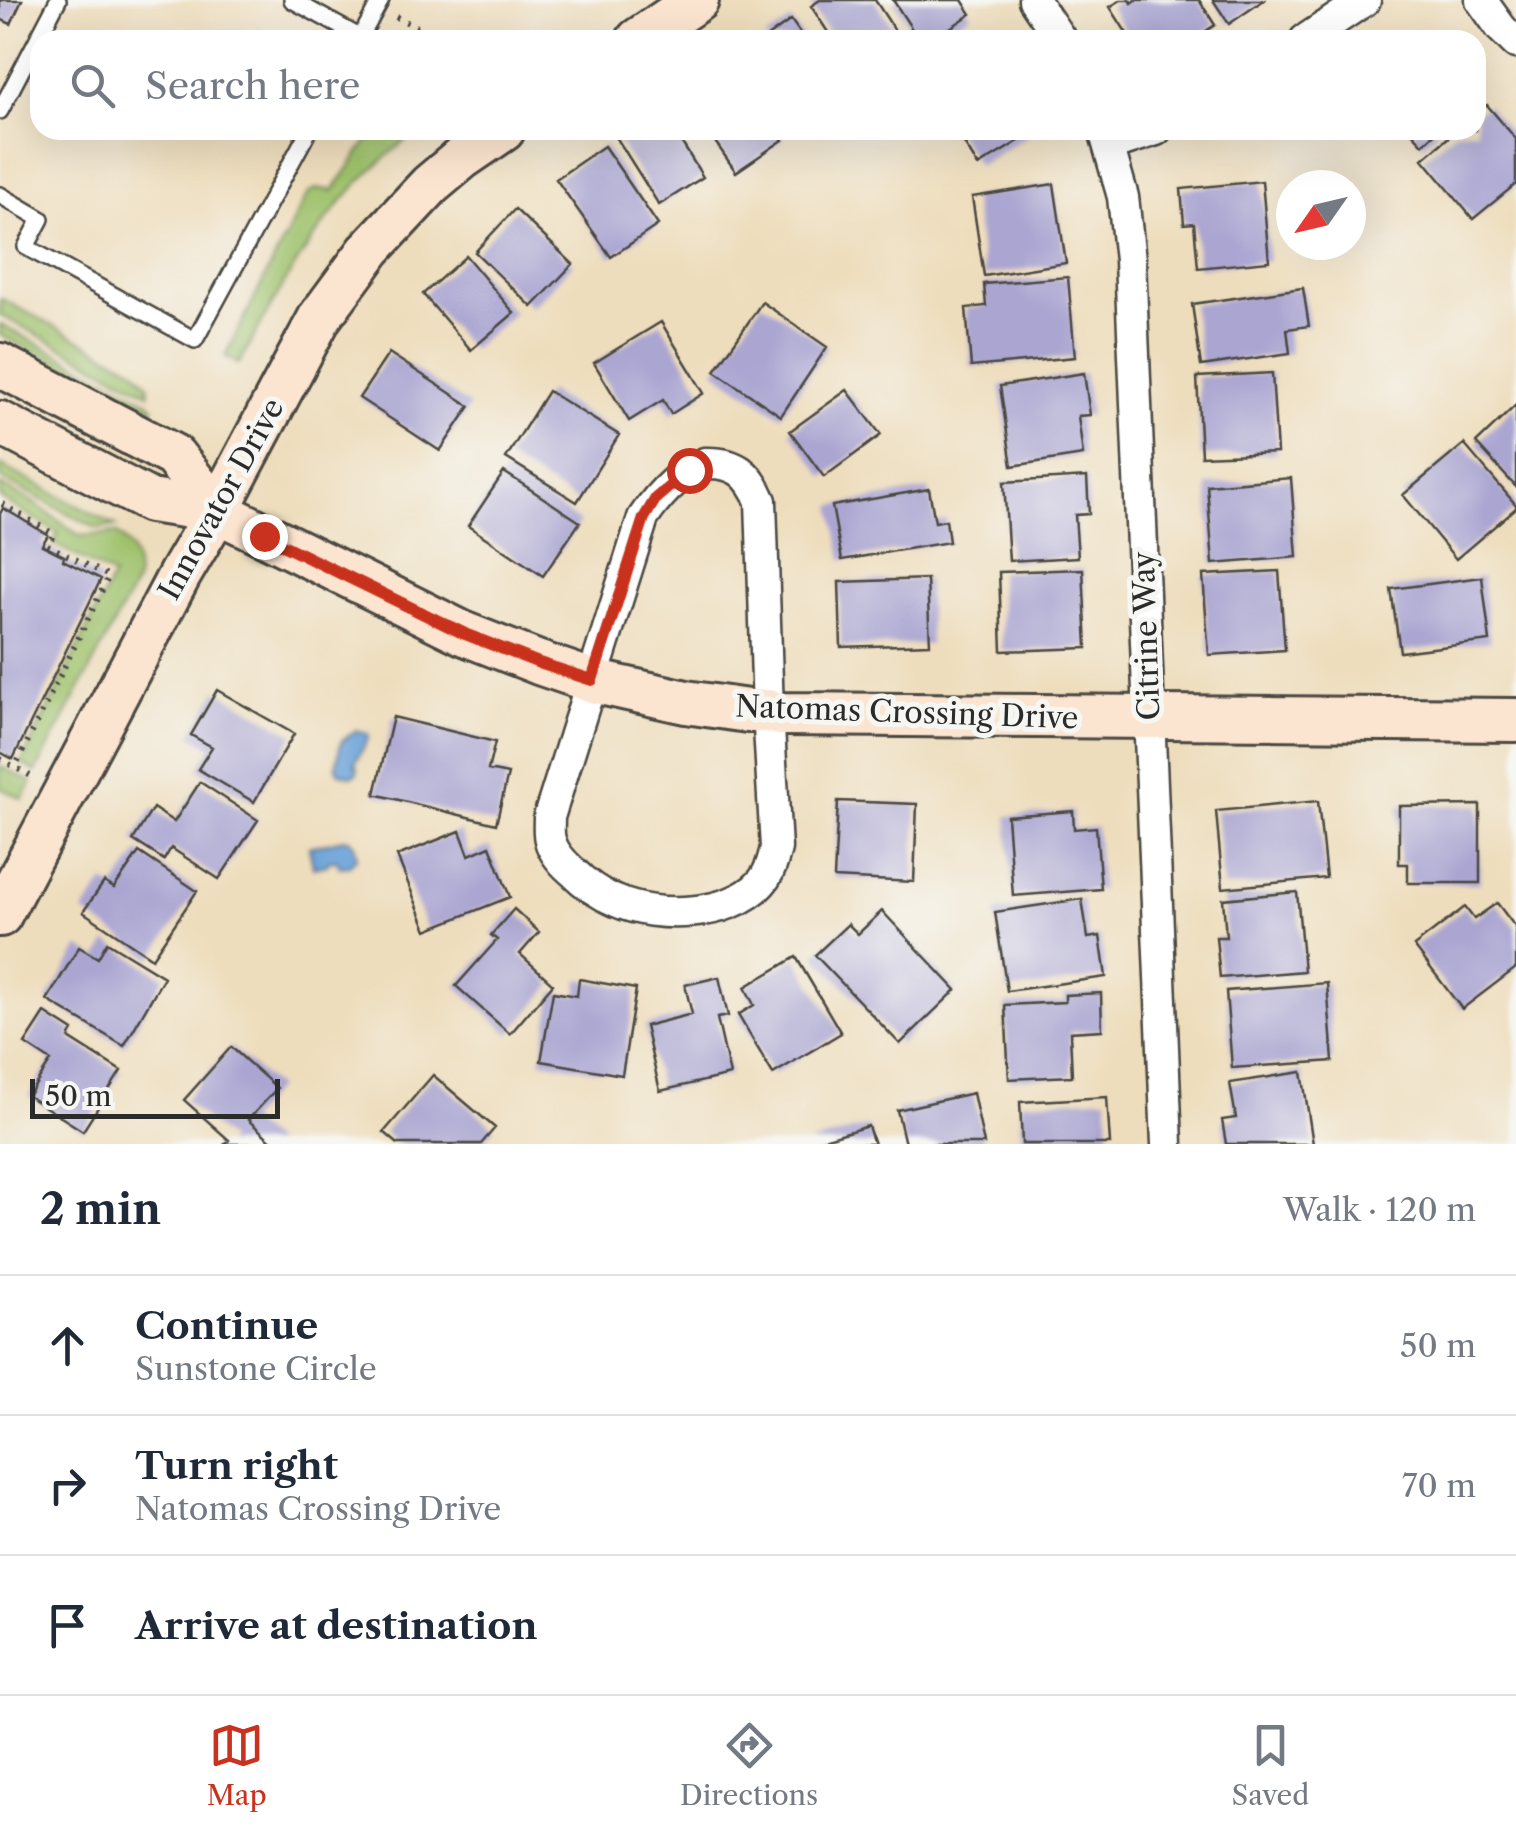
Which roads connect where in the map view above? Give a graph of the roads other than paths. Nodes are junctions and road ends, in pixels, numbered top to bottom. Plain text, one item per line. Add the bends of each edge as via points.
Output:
1 (58, 0) edge
2 (292, 0) edge
3 (697, 0) edge
4 (1034, 0) edge
5 (1365, 0) edge
6 (1481, 0) edge
7 (379, 3) edge
8 (42, 30) edge
9 (345, 30) edge
10 (366, 30) edge
11 (653, 30) edge
12 (1054, 30) edge
13 (1320, 30) edge
14 (1516, 43) edge
15 (30, 54) edge
16 (0, 111) edge
17 (304, 140) edge
18 (480, 140) edge
19 (1108, 140) edge
20 (0, 196) edge
21 (0, 365) edge
22 (0, 424) edge
23 (217, 511) junction
24 (592, 680) junction
25 (768, 711) junction
26 (1150, 718) junction
27 (1516, 720) edge
28 (0, 915) edge
29 (1167, 1144) edge

1 - 8 lane
2 - 9 lane
3 - 11 street
4 - 12 street
5 - 13 street
6 - 14 street
7 - 10 lane
15 - 16 lane
17 - 20 lane via 194,340 26,248 41,219
18 - 23 street, Innovator Drive via 371,248 320,317
19 - 26 street, Citrine Way via 1130,260
21 - 23 street, Natomas Crossing Drive via 174,456
22 - 23 street, Natomas Crossing Drive via 150,501
23 - 24 street, Natomas Crossing Drive via 465,634
23 - 28 street, Innovator Drive
24 - 25 street, Natomas Crossing Drive via 686,702
24 - 25 street via 644,518 689,470 722,462 753,482 761,501
24 - 25 street via 549,817 550,841 588,886 641,910 704,911 761,884 776,848
25 - 26 street, Natomas Crossing Drive
26 - 27 street, Natomas Crossing Drive
26 - 29 street, Citrine Way

